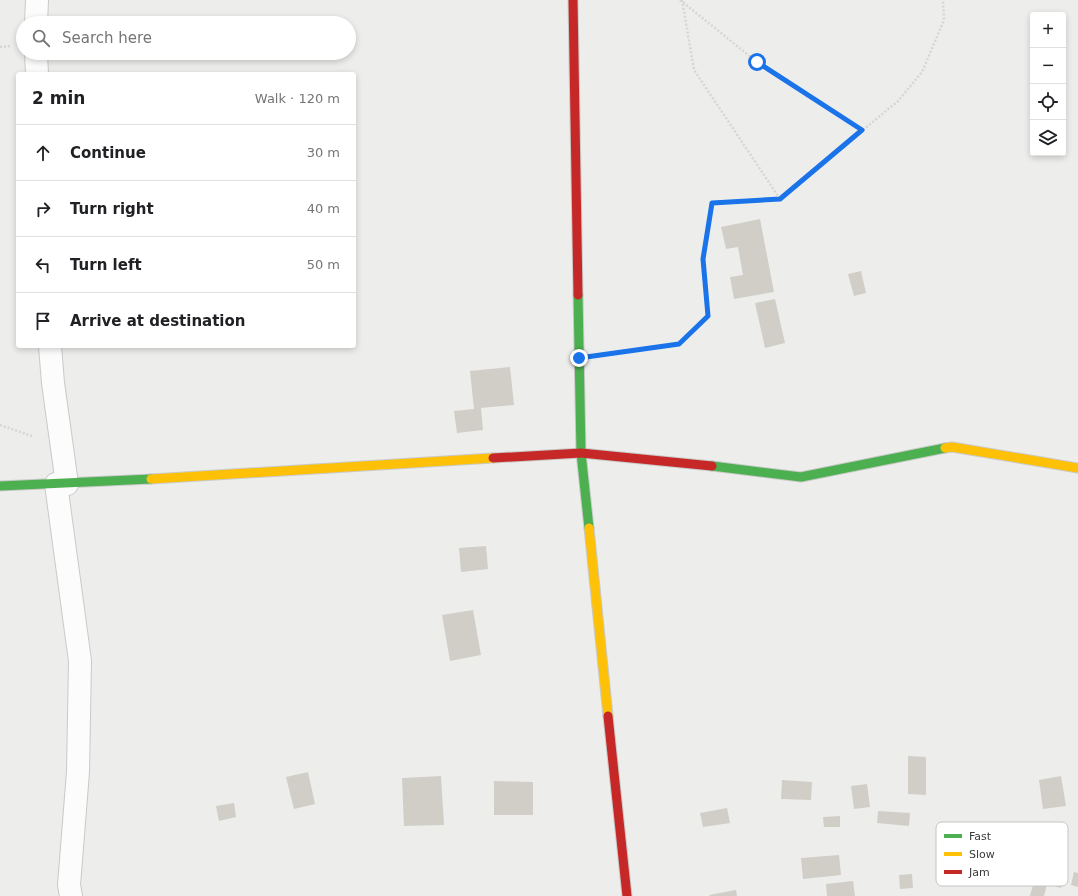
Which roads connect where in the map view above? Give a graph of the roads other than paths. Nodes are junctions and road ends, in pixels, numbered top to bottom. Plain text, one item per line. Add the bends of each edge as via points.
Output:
1 (37, 0) edge
2 (573, 0) edge
3 (36, 16) edge
4 (36, 60) edge
5 (37, 72) edge
6 (50, 348) edge
7 (581, 453) junction
8 (1078, 468) edge
9 (61, 484) junction
10 (0, 486) edge
11 (71, 896) edge
12 (627, 896) edge

1 - 3 street
2 - 7 street
4 - 5 street
6 - 9 street
7 - 8 street via 668,460 802,477 952,447
7 - 9 street
7 - 12 street
9 - 10 street
9 - 11 street via 80,661 78,772 69,885

